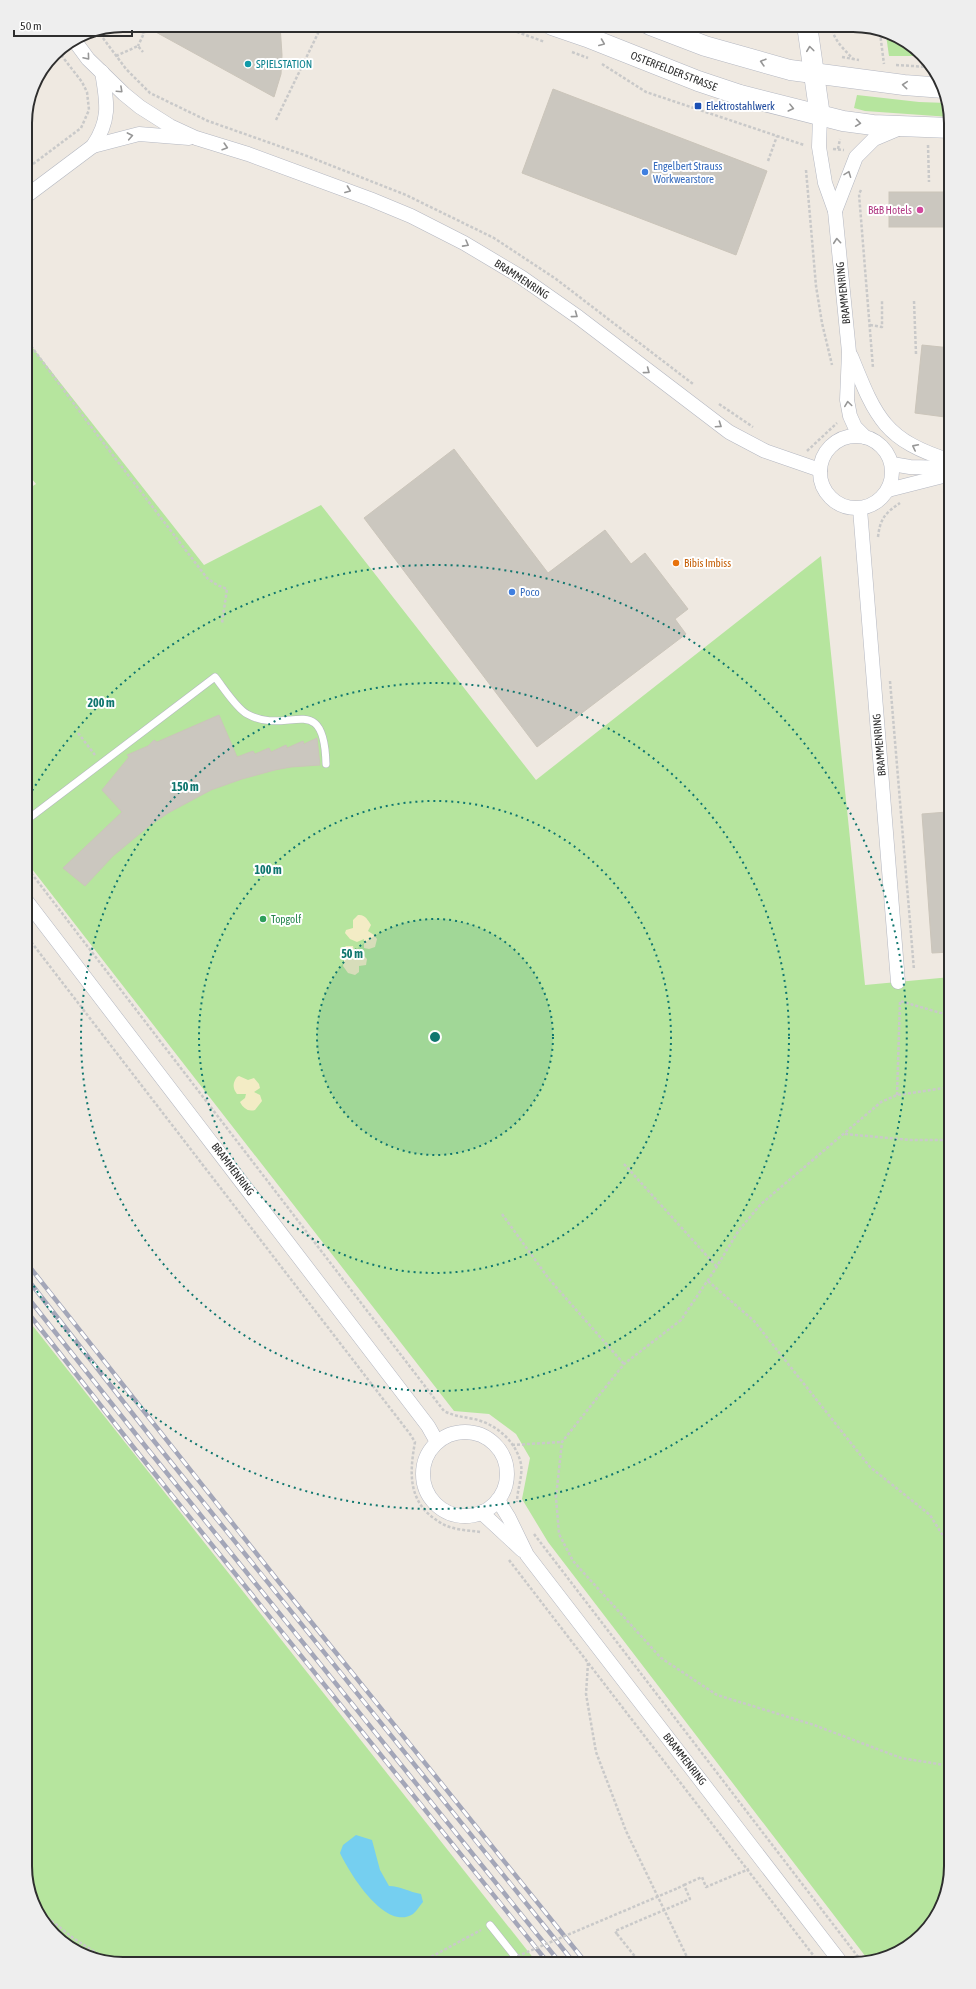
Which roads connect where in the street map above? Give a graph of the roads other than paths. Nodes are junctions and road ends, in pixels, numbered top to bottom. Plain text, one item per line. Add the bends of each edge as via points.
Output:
1 (668, 32) edge
2 (808, 32) edge
3 (551, 35) edge
4 (77, 44) edge
5 (102, 72) junction
6 (815, 73) junction
7 (937, 87) edge
8 (820, 116) junction
9 (903, 127) junction
10 (944, 128) edge
11 (196, 138) junction
12 (93, 146) junction
13 (32, 192) edge
14 (835, 211) junction
15 (849, 352) junction
16 (865, 437) junction
17 (944, 458) edge
18 (892, 464) junction
19 (944, 468) edge
20 (820, 470) junction
21 (944, 476) edge
22 (888, 490) junction
23 (860, 509) junction
24 (326, 764) dead end
25 (32, 816) edge
26 (32, 908) edge
27 (898, 982) dead end
28 (438, 1442) junction
29 (498, 1500) junction
30 (481, 1512) junction
31 (527, 1555) junction
32 (490, 1925) road end
33 (515, 1957) edge
34 (837, 1957) edge

6 -> 1 main road via 790,70 705,46
6 -> 2 main road
3 -> 8 main road, OSTERFELDER STRASSE via 587,37 740,96
4 -> 5 street, BRAMMENRING
5 -> 11 street, BRAMMENRING via 140,107 170,126
5 - 12 street, BRAMMENRING via 107,108 104,125
7 -> 6 main road
6 - 8 main road
8 -> 9 main road, OSTERFELDER STRASSE
8 - 14 street, BRAMMENRING via 819,147 825,183
9 - 10 main road, OSTERFELDER STRASSE
14 -> 9 street, BRAMMENRING via 856,157 874,139
12 -> 11 street, BRAMMENRING via 139,134
11 -> 20 street, BRAMMENRING via 248,154 370,199 464,243 560,304 729,432 765,451
12 - 13 street, BRAMMENRING
15 -> 14 street, BRAMMENRING
16 -> 15 street, BRAMMENRING via 855,427 850,416 846,389
17 -> 15 street, BRAMMENRING via 911,446 892,432 868,396
16 - 18 street, BRAMMENRING via 881,446
16 - 20 street via 849,436 834,443 822,459
18 - 19 street
18 - 22 street via 892,478
20 - 23 street via 821,484 832,500 843,506
21 - 22 street
22 - 23 street via 876,503
23 - 27 street, BRAMMENRING
24 - 25 lane via 324,736 319,726 311,720 281,721 247,714 215,677
26 - 28 street, BRAMMENRING via 419,1413
28 - 29 street via 451,1434 466,1432 481,1435 495,1444 507,1468 507,1482
28 - 30 street via 428,1455 423,1471 428,1492 436,1504 449,1512 465,1516
29 - 30 street
29 - 31 street, BRAMMENRING via 510,1518
30 - 31 street, BRAMMENRING
31 - 34 street, BRAMMENRING
32 - 33 lane

